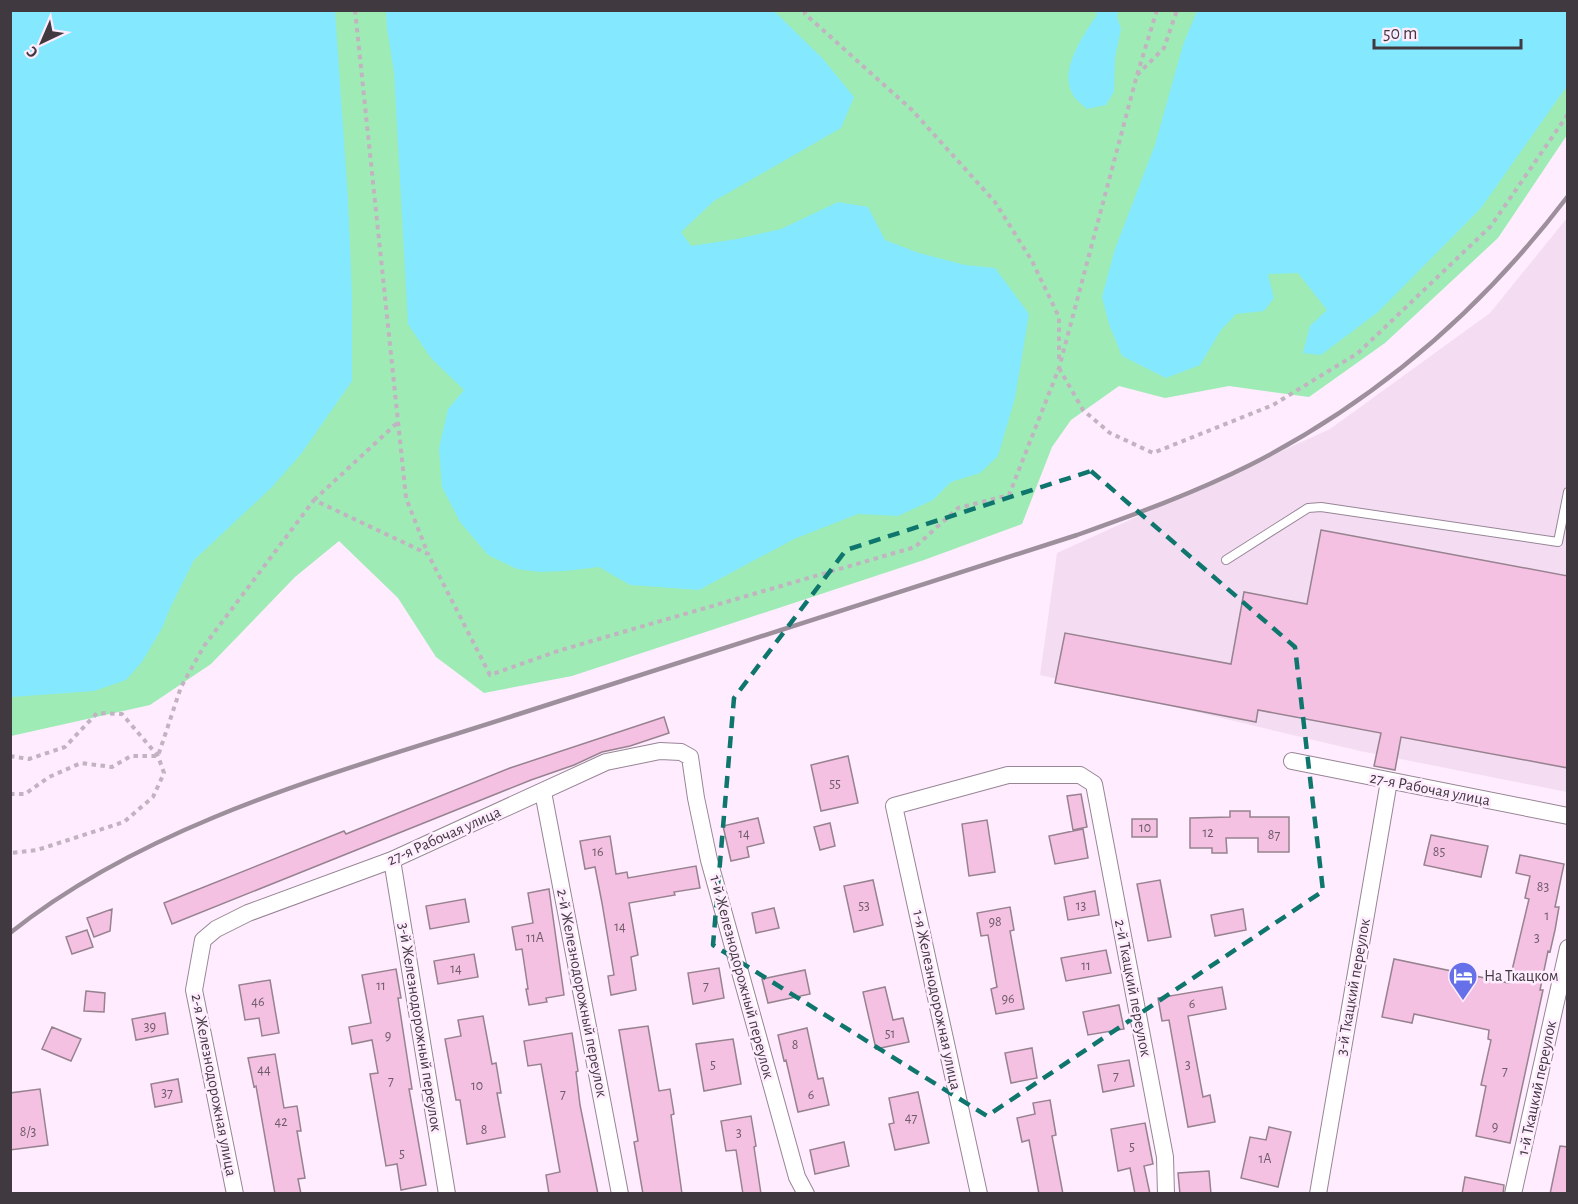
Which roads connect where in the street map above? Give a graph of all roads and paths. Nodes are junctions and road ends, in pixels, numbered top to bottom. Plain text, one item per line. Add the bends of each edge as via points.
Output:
1 (355, 10) edge
2 (805, 10) edge
3 (1157, 10) edge
4 (1177, 10) edge
5 (1137, 75) junction
6 (1568, 114) edge
7 (1059, 368) junction
8 (398, 423) junction
9 (1568, 492) edge
10 (314, 500) junction
11 (428, 554) junction
12 (1226, 560) dead end
13 (10, 756) edge
14 (158, 756) junction
15 (690, 757) joint
16 (1292, 761) dead end
17 (1389, 782) junction
18 (543, 792) junction
19 (10, 794) edge
20 (894, 806) joint
21 (1568, 816) edge
22 (10, 853) edge
23 (392, 860) junction
24 (203, 940) joint
25 (1568, 948) edge
26 (235, 1194) edge
27 (447, 1194) edge
28 (620, 1194) edge
29 (807, 1194) edge
30 (979, 1194) edge
31 (1166, 1194) edge
32 (1318, 1194) edge
33 (1514, 1194) edge

1 - 8 path
2 - 7 path via 911,109 995,202 1032,261 1059,317
3 - 5 path
4 - 5 path via 1164,48
5 - 7 path
6 - 7 path via 1491,226 1358,352 1273,405 1153,453 1110,433 1083,410
7 - 11 path via 1009,495 958,508 915,547 561,650 490,675
8 - 10 path
8 - 11 path via 406,498
9 - 12 lane via 1558,542 1321,507 1308,508
10 - 11 path
10 - 14 path via 204,646 181,687
13 - 14 path via 29,759 65,747 97,713 122,714
14 - 19 path via 131,756 112,767 81,763 49,777 25,794
14 - 22 path via 164,773 153,798 124,822 37,850
15 - 18 street, 27-я Рабочая улица via 681,752 660,751 606,762
15 - 29 street, 1-й Железнодорожный переулок via 709,860 797,1177
16 - 17 street, 27-я Рабочая улица
17 - 21 street, 27-я Рабочая улица
17 - 32 street, 3-й Ткацкий переулок
18 - 23 street, 27-я Рабочая улица
18 - 28 street, 2-й Железнодорожный переулок
20 - 30 street, 1-я Железнодорожная улица
20 - 31 street, 2-й Ткацкий переулок via 1008,775 1080,775 1094,784 1165,1157
23 - 24 street, 27-я Рабочая улица via 248,913
23 - 27 street, 3-й Железнодорожный переулок
24 - 26 street, 2-я Железнодорожная улица via 194,990
25 - 33 street, 1-й Ткацкий переулок

